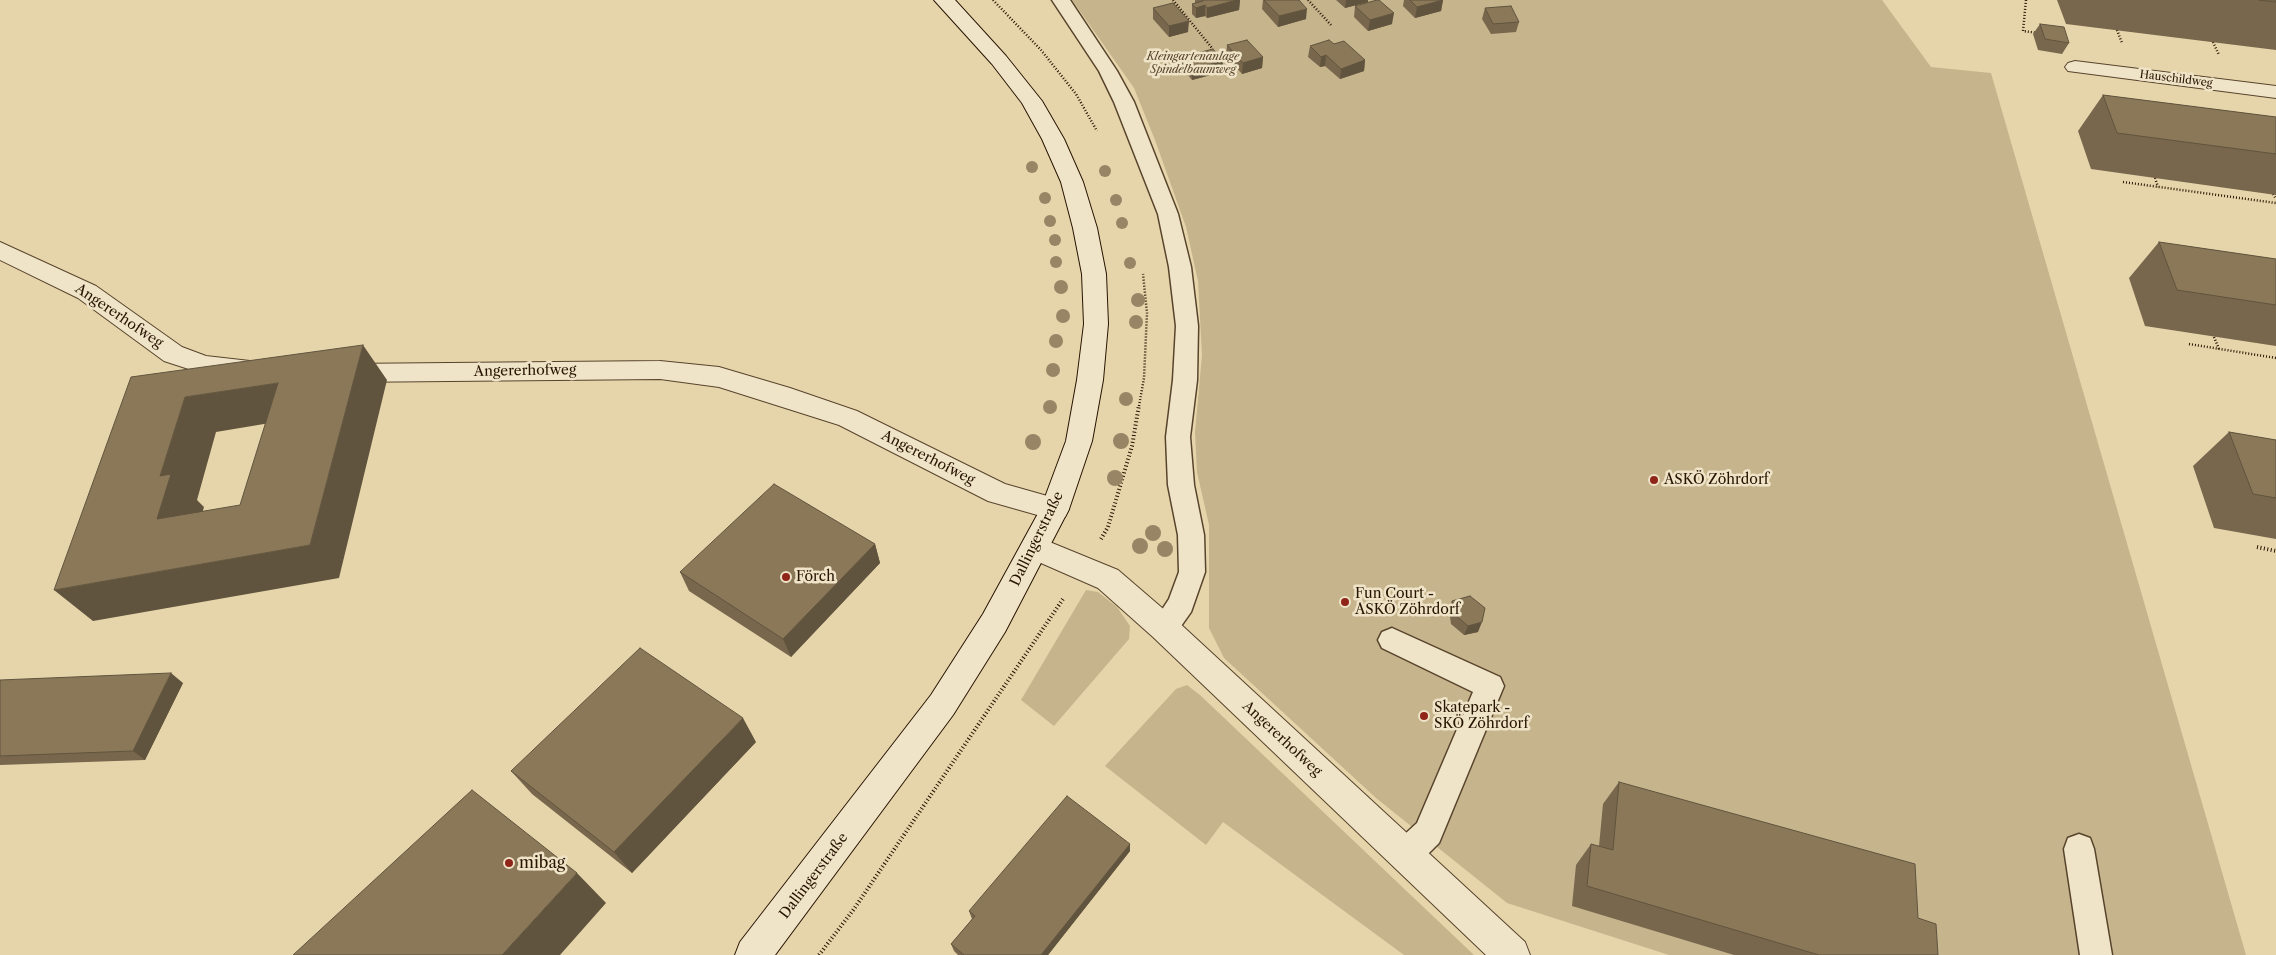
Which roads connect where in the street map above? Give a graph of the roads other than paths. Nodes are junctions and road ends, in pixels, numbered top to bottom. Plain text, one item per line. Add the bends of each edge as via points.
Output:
1 (944, 0) edge
2 (1061, 0) edge
3 (2075, 67) dead end
4 (2276, 92) edge
5 (0, 250) edge
6 (272, 372) edge
7 (319, 374) edge
8 (1055, 509) junction
9 (1035, 548) junction
10 (1164, 628) junction
11 (1392, 640) dead end
12 (2079, 849) dead end
13 (1405, 855) junction
14 (753, 955) edge
15 (1512, 955) edge
16 (2096, 955) edge

1 - 8 street, Dallingerstraße via 999,60 1031,101 1072,182 1085,228 1095,284 1096,324 1079,441
2 - 10 lane via 1108,71 1124,102 1168,214 1180,267 1187,326 1178,437 1181,485 1191,535 1192,572 1181,604
3 - 4 street, Hauschildweg
5 - 6 street, Angererhofweg via 87,292 174,354 204,365
7 - 8 street, Angererhofweg via 660,370 719,377 848,418 998,493
8 - 9 street, Dallingerstraße
9 - 10 street, Angererhofweg via 1108,579
9 - 14 street, Dallingerstraße via 994,623 942,705
10 - 13 street, Angererhofweg
11 - 13 lane via 1490,686 1428,832
12 - 16 lane
13 - 15 street, Angererhofweg

